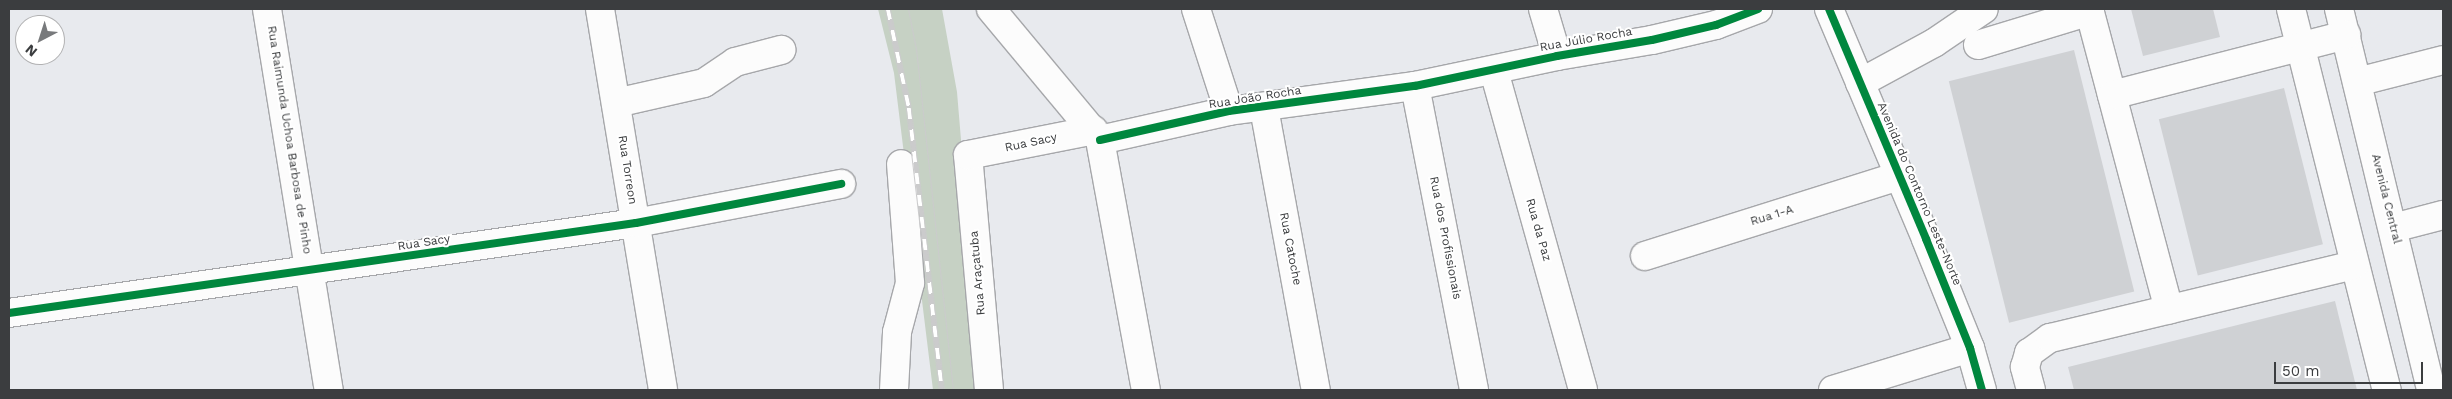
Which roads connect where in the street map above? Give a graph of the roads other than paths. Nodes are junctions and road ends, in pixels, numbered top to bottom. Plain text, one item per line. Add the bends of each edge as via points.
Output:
1 (268, 9) edge
2 (600, 9) edge
3 (991, 9) edge
4 (1196, 9) edge
5 (1543, 9) edge
6 (1758, 9) edge
7 (1829, 9) edge
8 (1984, 9) edge
9 (2291, 9) edge
10 (2339, 9) edge
11 (2089, 10) edge
12 (2346, 35) junction
13 (1978, 45) dead end
14 (2300, 47) junction
15 (782, 50) dead end
16 (1557, 56) junction
17 (2443, 60) edge
18 (1494, 71) junction
19 (2357, 82) junction
20 (1860, 83) junction
21 (1415, 86) junction
22 (2112, 95) junction
23 (616, 103) junction
24 (1264, 108) junction
25 (1229, 111) junction
26 (1097, 135) junction
27 (968, 155) joint
28 (901, 164) dead end
29 (1898, 176) junction
30 (842, 184) dead end
31 (2443, 215) edge
32 (636, 223) junction
33 (2393, 228) junction
34 (1645, 256) dead end
35 (2354, 265) junction
36 (311, 272) junction
37 (2169, 310) junction
38 (9, 313) edge
39 (1970, 348) junction
40 (2434, 379) edge
41 (329, 390) edge
42 (663, 390) edge
43 (894, 390) edge
44 (989, 390) edge
45 (1146, 390) edge
46 (1316, 390) edge
47 (1474, 390) edge
48 (1583, 390) edge
49 (1833, 390) edge
50 (1982, 390) edge
51 (2031, 390) edge
52 (2387, 390) edge

1 - 36 street, Rua Raimunda Uchoa Barbosa de Pinho
2 - 23 street, Rua Torreon
3 - 26 street
4 - 25 street
5 - 16 street
6 - 16 street, Rua Júlio Rocha via 1716,26
7 - 20 street, Avenida do Contorno Leste-Norte
8 - 20 street via 1934,43
9 - 14 street
10 - 12 street, Avenida Central
11 - 13 street
11 - 22 street
12 - 14 street
12 - 19 street, Avenida Central
14 - 22 street
14 - 35 street
15 - 23 street via 735,62 704,84
16 - 18 street, Rua Júlio Rocha
17 - 19 street
18 - 21 street, Rua Júlio Rocha
18 - 48 street, Rua da Paz
19 - 33 street, Avenida Central
20 - 29 street, Avenida do Contorno Leste-Norte
21 - 24 street, Rua João Rocha
21 - 47 street, Rua dos Profissionais
22 - 37 street
23 - 32 street, Rua Torreon
24 - 25 street, Rua João Rocha
24 - 46 street, Rua Catoche
25 - 26 street, Rua João Rocha
26 - 27 street, Rua Sacy
26 - 45 street
27 - 44 street, Rua Araçatuba
28 - 43 street via 910,283 897,332
29 - 34 street, Rua 1-A
29 - 39 street, Avenida do Contorno Leste-Norte
30 - 32 street, Rua Sacy
31 - 33 street
32 - 36 street, Rua Sacy
32 - 42 street, Rua Torreon
33 - 40 street, Avenida Central
35 - 37 street
35 - 52 street
36 - 38 street, Rua Sacy
36 - 41 street, Rua Raimunda Uchoa Barbosa de Pinho
37 - 51 street via 2050,338 2029,353 2025,367
39 - 49 street
39 - 50 street, Avenida do Contorno Leste-Norte

